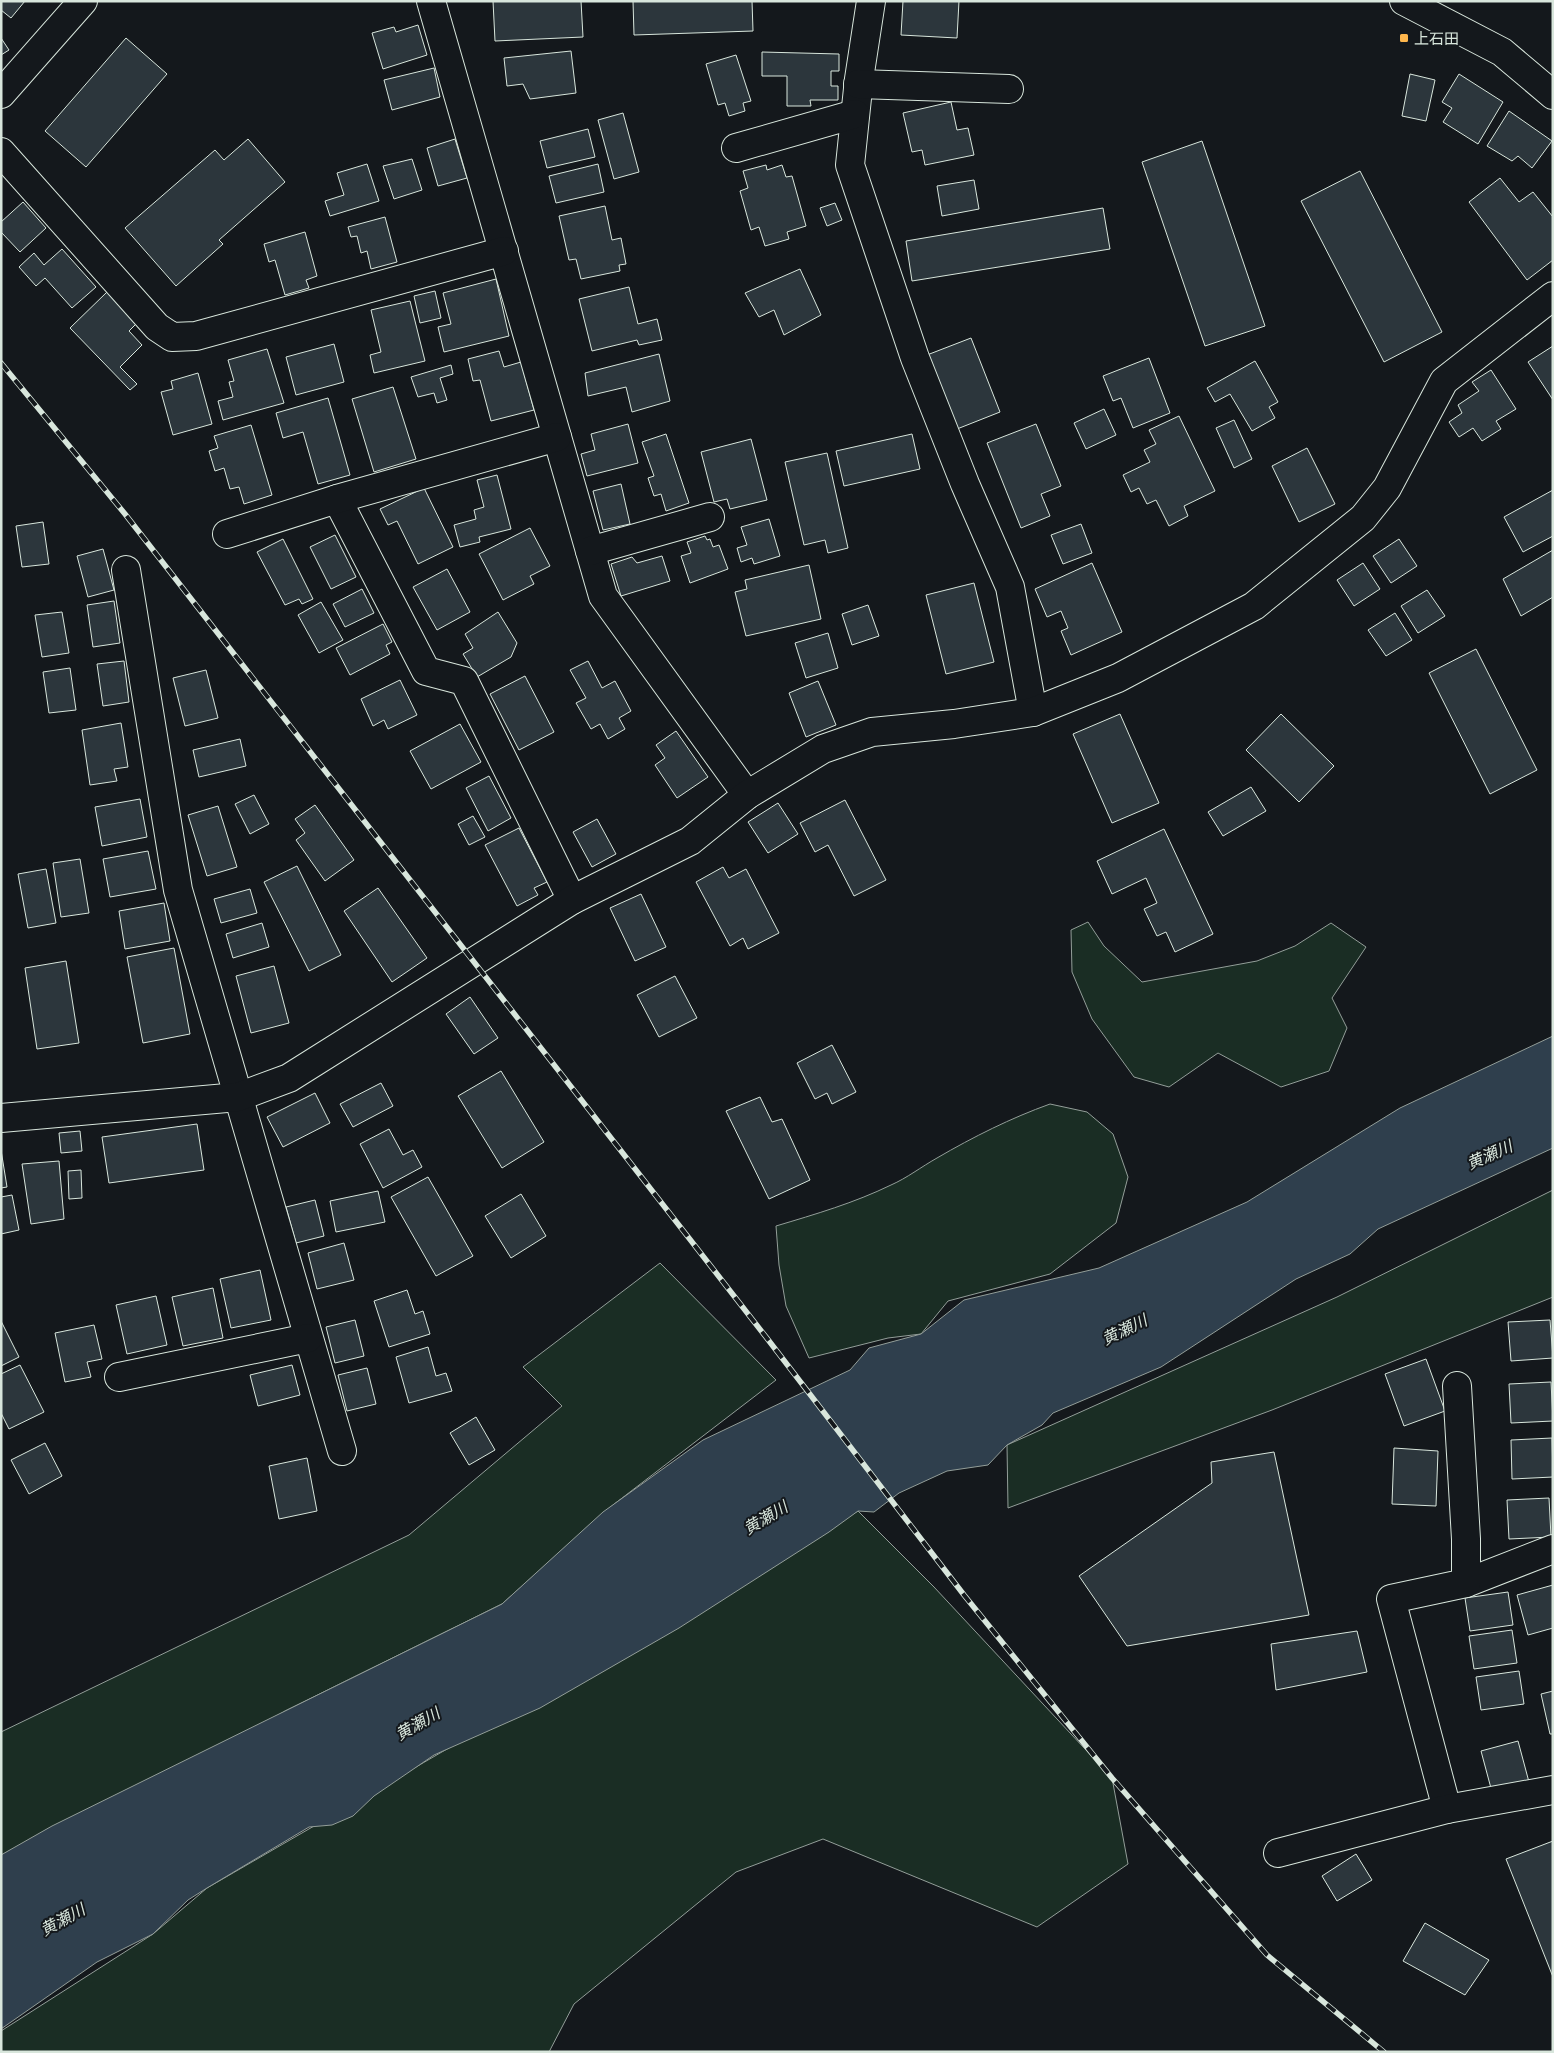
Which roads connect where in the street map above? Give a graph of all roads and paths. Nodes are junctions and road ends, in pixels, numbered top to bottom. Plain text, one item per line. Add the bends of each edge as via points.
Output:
1 (83, 1) edge
2 (430, 1) edge
3 (871, 1) edge
4 (1404, 1) edge
5 (1439, 10) edge
6 (858, 84) junction
7 (1009, 89) dead end
8 (1, 94) edge
9 (1553, 95) edge
10 (855, 114) junction
11 (736, 148) dead end
12 (1, 152) edge
13 (504, 251) junction
14 (1553, 296) edge
15 (557, 437) junction
16 (337, 498) junction
17 (710, 517) dead end
18 (226, 534) dead end
19 (590, 551) junction
20 (126, 570) dead end
21 (1033, 712) junction
22 (747, 796) junction
23 (572, 900) junction
24 (238, 1097) junction
25 (1, 1118) edge
26 (308, 1338) junction
27 (119, 1377) dead end
28 (1457, 1386) dead end
29 (342, 1451) dead end
30 (1553, 1549) edge
31 (1466, 1583) junction
32 (1553, 1790) edge
33 (1447, 1809) junction
34 (1278, 1853) dead end

1 - 8 street
2 - 13 street
3 - 6 street
4 - 5 street
5 - 9 street via 1502,52
6 - 7 street
6 - 10 street
10 - 11 street
10 - 21 street via 850,165 915,358 1010,587
12 - 13 street via 157,327 172,337 196,336
13 - 15 street
14 - 21 street via 1444,381 1387,488 1362,518 1254,606 1118,678
15 - 16 street
15 - 19 street
16 - 18 street
16 - 23 street via 426,671 464,681
17 - 19 street
19 - 22 street via 603,596
20 - 24 street via 178,890
21 - 22 street via 872,732 823,749
22 - 23 street via 690,841
23 - 24 street via 289,1078
24 - 25 street
24 - 26 street
26 - 27 street
26 - 29 street
28 - 31 street
30 - 31 street
31 - 33 street via 1391,1599
32 - 33 street
33 - 34 street

